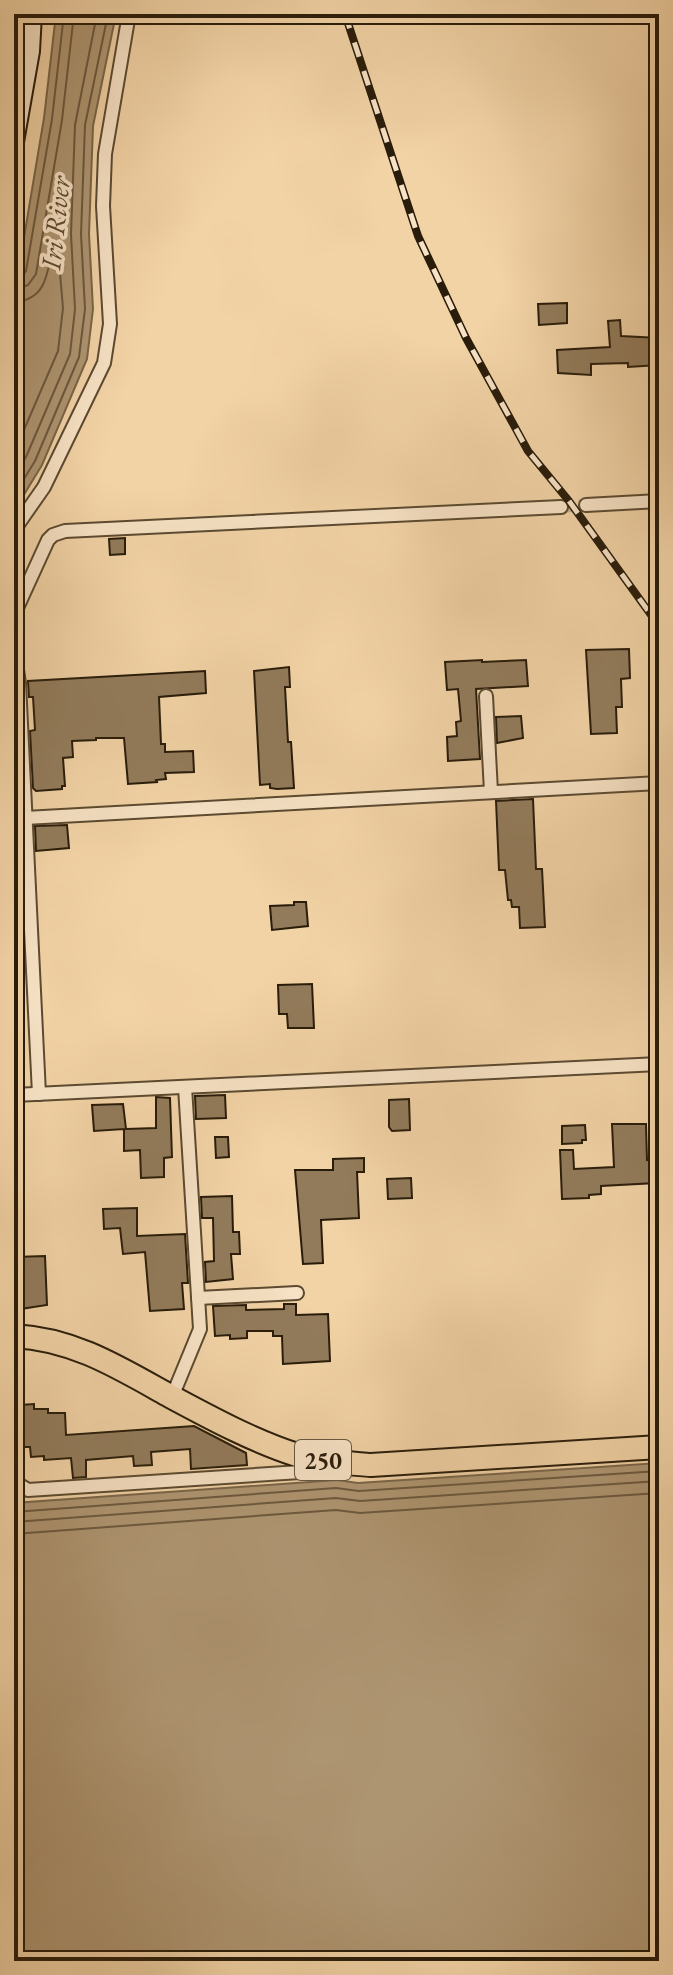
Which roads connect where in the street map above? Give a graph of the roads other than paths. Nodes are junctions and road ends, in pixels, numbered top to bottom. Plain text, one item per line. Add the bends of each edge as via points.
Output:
1 (32, 14) edge
2 (129, 14) edge
3 (14, 142) edge
4 (659, 501) edge
5 (586, 505) tunnel mouth
6 (561, 507) tunnel mouth
7 (14, 530) edge
8 (14, 621) edge
9 (14, 650) edge
10 (486, 696) dead end
11 (659, 783) edge
12 (491, 792) junction
13 (25, 818) junction
14 (659, 1064) edge
15 (185, 1087) junction
16 (39, 1094) junction
17 (14, 1095) edge
18 (297, 1293) dead end
19 (198, 1298) junction
20 (14, 1336) edge
21 (172, 1397) junction
22 (659, 1447) edge
23 (14, 1453) edge
24 (335, 1462) junction

1 - 3 main road
2 - 7 street via 105,154 110,324 104,363 44,487
4 - 5 street
6 - 8 street via 65,531 48,540
9 - 13 street
10 - 12 street
11 - 12 street
12 - 13 street
13 - 16 street
14 - 15 street
15 - 16 street
15 - 19 street
16 - 17 street
18 - 19 street
19 - 21 street via 200,1329
20 - 21 highway, 250 via 60,1342 101,1357
21 - 24 highway, 250 via 261,1441 299,1456
22 - 24 highway, 250 via 371,1465
23 - 24 street via 15,1482 28,1490 300,1472

